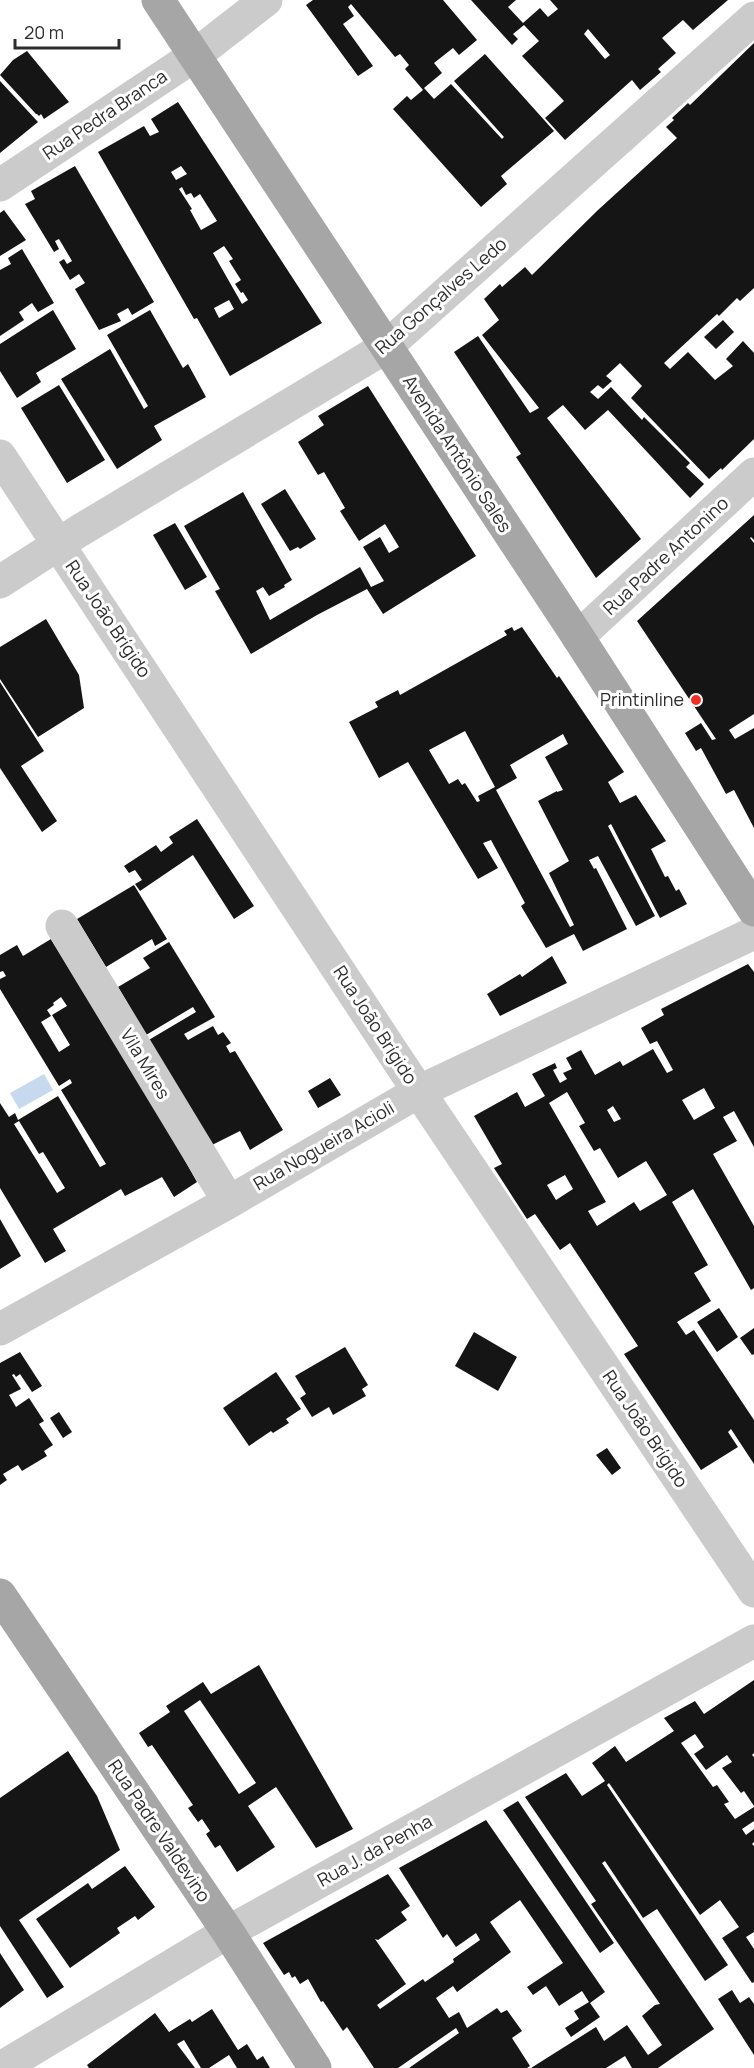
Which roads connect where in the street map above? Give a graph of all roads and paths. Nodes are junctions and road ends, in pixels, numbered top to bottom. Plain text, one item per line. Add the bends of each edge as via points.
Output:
1 (158, 0) edge
2 (266, 0) edge
3 (754, 18) edge
4 (194, 56) junction
5 (0, 185) edge
6 (386, 347) junction
7 (0, 456) edge
8 (754, 474) edge
9 (58, 545) junction
10 (0, 582) edge
11 (578, 637) junction
12 (754, 909) edge
13 (62, 926) dead end
14 (754, 933) edge
15 (418, 1092) junction
16 (229, 1202) junction
17 (0, 1329) edge
18 (754, 1591) edge
19 (0, 1595) edge
20 (754, 1641) edge
21 (228, 1932) junction
22 (1, 2068) edge
23 (315, 2068) edge

1 - 4 main road, Avenida Antônio Sales
2 - 4 street, Rua Pedra Branca
3 - 6 street, Rua Gonçalves Ledo
4 - 5 street, Rua Pedra Branca
4 - 6 main road, Avenida Antônio Sales
6 - 9 street, Rua Gonçalves Ledo
6 - 11 main road, Avenida Antônio Sales
7 - 9 street, Rua João Brígido
8 - 11 street, Rua Padre Antonino
9 - 10 street, Rua Gonçalves Ledo
9 - 15 street, Rua João Brígido
11 - 12 main road, Avenida Antônio Sales
13 - 16 street, Vila Mires
14 - 15 street, Rua Nogueira Acioli
15 - 16 street, Rua Nogueira Acioli
15 - 18 street, Rua João Brígido
16 - 17 street, Rua Nogueira Acioli
19 - 21 main road, Rua Padre Valdevino
20 - 21 street, Rua J. da Penha
21 - 22 street, Rua J. da Penha
21 - 23 main road, Rua Padre Valdevino

